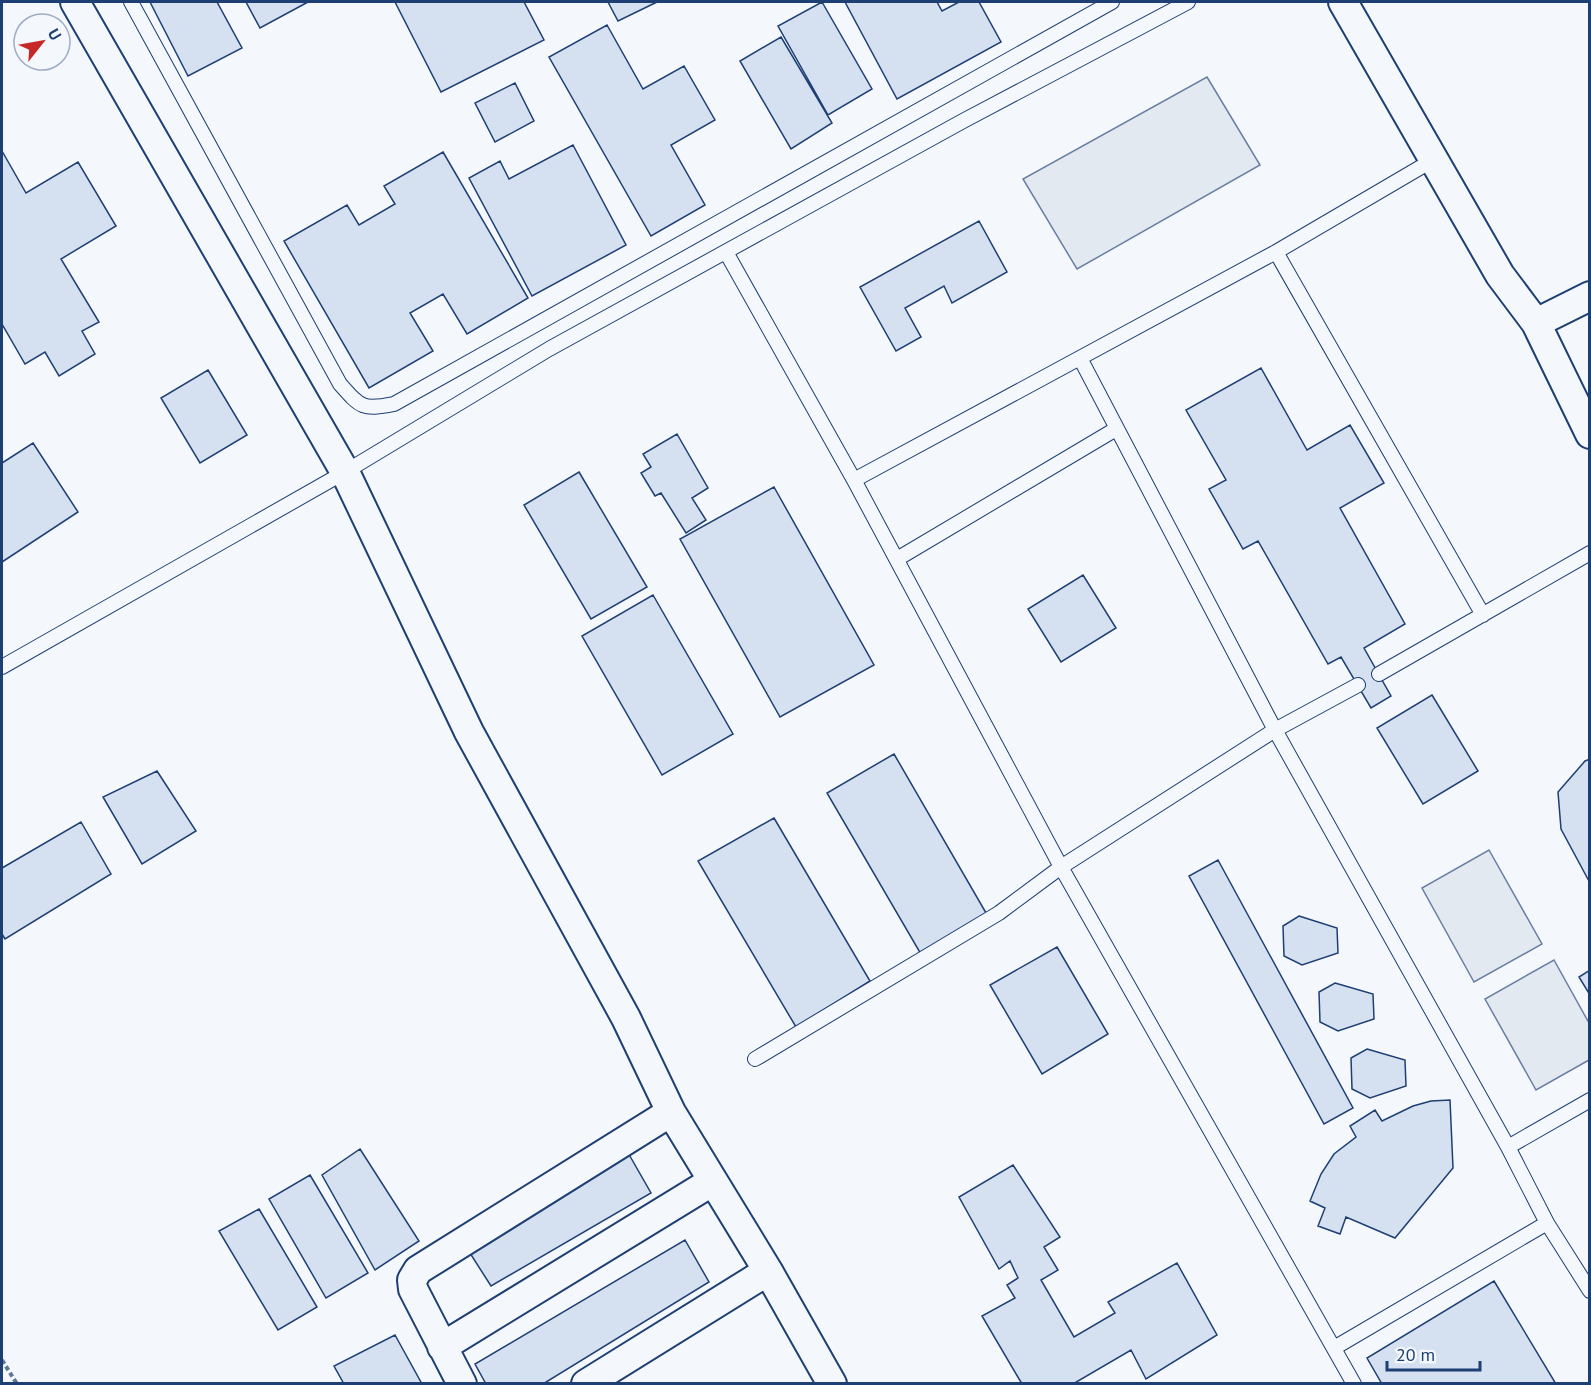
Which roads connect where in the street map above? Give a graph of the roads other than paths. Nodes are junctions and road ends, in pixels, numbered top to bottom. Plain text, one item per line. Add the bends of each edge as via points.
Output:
1 (75, 2) edge
2 (131, 2) edge
3 (1112, 2) edge
4 (1188, 2) edge
5 (1343, 2) edge
6 (1433, 160) junction
7 (726, 252) junction
8 (1276, 252) junction
9 (1590, 296) edge
10 (1536, 323) junction
11 (1080, 358) junction
12 (1116, 429) junction
13 (1590, 434) edge
14 (345, 472) junction
15 (854, 480) junction
16 (1590, 553) edge
17 (897, 559) junction
18 (1483, 615) junction
19 (2, 667) edge
20 (1379, 674) dead end
21 (1358, 686) dead end
22 (1275, 730) junction
23 (1061, 867) junction
24 (755, 1059) dead end
25 (1590, 1100) edge
26 (672, 1112) junction
27 (1508, 1147) junction
28 (713, 1181) junction
29 (1547, 1224) junction
30 (768, 1271) junction
31 (1590, 1291) edge
32 (442, 1347) junction
33 (1334, 1348) junction
34 (462, 1383) edge
35 (586, 1383) edge
36 (832, 1383) edge
37 (1354, 1383) edge

1 - 14 street
2 - 3 lane via 340,384 357,404 373,408 394,404
4 - 7 lane
5 - 6 street
6 - 8 lane
6 - 10 street via 1500,275
7 - 14 lane via 549,349
7 - 15 lane
8 - 11 lane
8 - 18 lane
9 - 10 street
10 - 13 street
11 - 12 lane
11 - 15 lane
12 - 17 lane
12 - 22 lane
14 - 19 lane
14 - 26 street via 469,732 626,1018
15 - 17 lane
16 - 18 lane
17 - 23 lane
18 - 20 lane
21 - 22 lane
22 - 23 lane
22 - 27 lane
23 - 24 lane via 999,913
23 - 33 lane
25 - 27 lane
26 - 28 street
26 - 32 street via 418,1270 412,1280 413,1289
27 - 29 lane
28 - 30 street
28 - 32 street
29 - 31 lane
29 - 33 lane
30 - 35 street
30 - 36 street
32 - 34 street
33 - 37 lane

